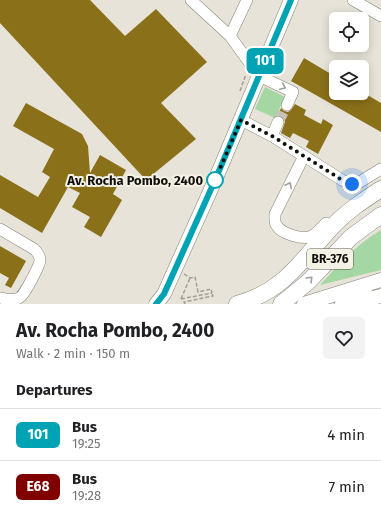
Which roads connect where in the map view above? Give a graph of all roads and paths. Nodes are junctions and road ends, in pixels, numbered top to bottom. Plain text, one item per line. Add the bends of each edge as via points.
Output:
1 (191, 0) edge
2 (247, 0) edge
3 (291, 0) edge
4 (353, 0) edge
5 (381, 16) edge
6 (230, 36) junction
7 (259, 76) junction
8 (287, 105) tunnel mouth
9 (241, 120) junction
10 (278, 122) tunnel mouth
11 (272, 136) junction
12 (304, 156) junction
13 (381, 169) edge
14 (381, 189) edge
15 (355, 206) junction
16 (381, 215) edge
17 (0, 229) edge
18 (185, 275) dead end
19 (190, 278) junction
20 (381, 280) edge
21 (381, 284) edge
22 (212, 293) junction
23 (381, 296) edge
24 (0, 298) edge
25 (156, 304) edge
26 (185, 304) edge
27 (237, 304) edge
28 (281, 304) edge
29 (304, 304) edge
30 (342, 304) edge

1 - 6 street
2 - 6 street
3 - 7 main road
4 - 5 street
6 - 7 street
7 -> 8 street via 293,92
7 - 9 main road
9 - 11 street
9 - 25 main road via 164,294
10 - 11 street
11 - 12 street
12 - 13 street via 352,184
15 -> 12 street via 346,207 335,214 309,237 287,234 277,226 275,214
14 - 15 highway, BR-376
15 - 27 highway, BR-376 via 332,227 288,277 266,293
28 -> 16 highway, BR-376 via 308,282 351,237
17 - 24 street via 34,249 40,260 25,292 19,298
18 - 19 path
19 - 22 path via 196,277 198,292 211,289
19 - 22 path via 181,299
20 - 29 main road
21 - 30 main road
22 - 26 path via 213,296 184,302
23 - 30 main road

